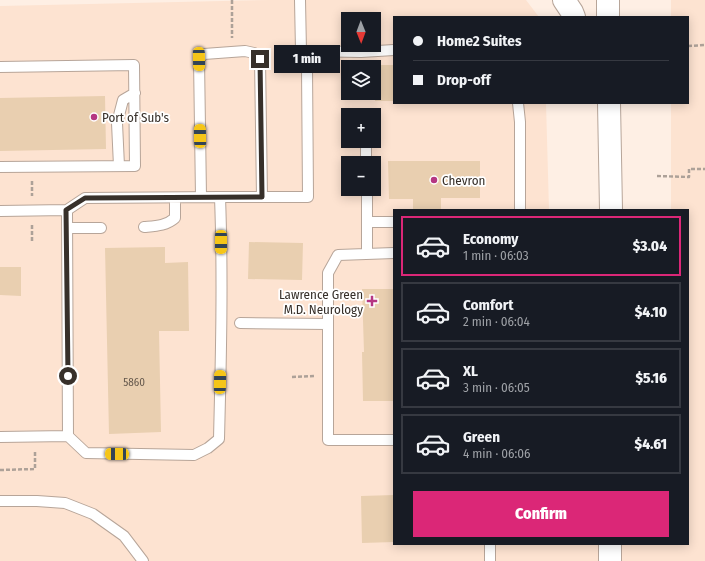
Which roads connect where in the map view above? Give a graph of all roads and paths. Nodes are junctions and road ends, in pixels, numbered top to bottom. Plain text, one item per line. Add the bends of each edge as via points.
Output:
1 (232, 0) edge
2 (300, 0) edge
3 (564, 0) edge
4 (608, 0) edge
5 (574, 16) edge
6 (608, 16) edge
7 (232, 42) dead end
8 (705, 45) edge
9 (689, 46) edge
10 (393, 50) edge
11 (301, 51) junction
12 (0, 67) edge
13 (134, 93) junction
14 (518, 104) edge
15 (609, 104) edge
16 (119, 166) junction
17 (0, 168) edge
18 (705, 168) edge
19 (657, 176) dead end
20 (32, 180) dead end
21 (366, 196) edge
22 (201, 197) junction
23 (220, 197) junction
24 (262, 197) junction
25 (175, 198) junction
26 (32, 200) dead end
27 (520, 209) edge
28 (611, 209) edge
29 (66, 210) junction
30 (0, 211) edge
31 (367, 222) junction
32 (393, 222) edge
33 (32, 225) dead end
34 (144, 227) dead end
35 (67, 228) junction
36 (101, 228) dead end
37 (32, 243) dead end
38 (393, 253) edge
39 (368, 254) junction
40 (240, 323) dead end
41 (328, 324) junction
42 (328, 375) junction
43 (292, 377) dead end
44 (68, 436) junction
45 (0, 437) edge
46 (393, 440) edge
47 (35, 450) dead end
48 (0, 470) edge
49 (0, 501) edge
50 (490, 545) edge
51 (610, 545) edge
52 (143, 561) edge
53 (490, 561) edge
54 (610, 561) edge

1 - 7 path
2 - 11 lane
3 - 5 main road
4 - 6 main road
8 - 9 path
10 - 11 lane
11 - 24 lane via 307,67 308,196
12 - 13 lane via 134,65
13 - 16 lane via 123,100 117,123
13 - 16 lane via 135,166
14 - 27 lane
15 - 28 main road
16 - 17 lane
18 - 19 path via 689,169 689,177
20 - 26 path
21 - 31 lane
22 - 23 lane
22 - 24 lane via 199,59 204,54 245,52 254,53 260,59
22 - 25 lane
23 - 24 lane
23 - 44 lane via 219,439 194,455 86,454
25 - 29 lane via 85,198
25 - 34 lane via 175,218 170,223
29 - 30 lane
29 - 35 lane
31 - 32 lane
31 - 39 lane
33 - 37 path
35 - 36 lane
35 - 44 lane
38 - 39 lane
39 - 41 lane via 338,255 328,273
40 - 41 lane
41 - 42 lane
42 - 43 path
42 - 46 lane via 328,440
44 - 45 lane
47 - 48 path via 35,469
49 - 52 lane via 37,500 65,503 93,514 124,536
50 - 53 lane
51 - 54 main road

